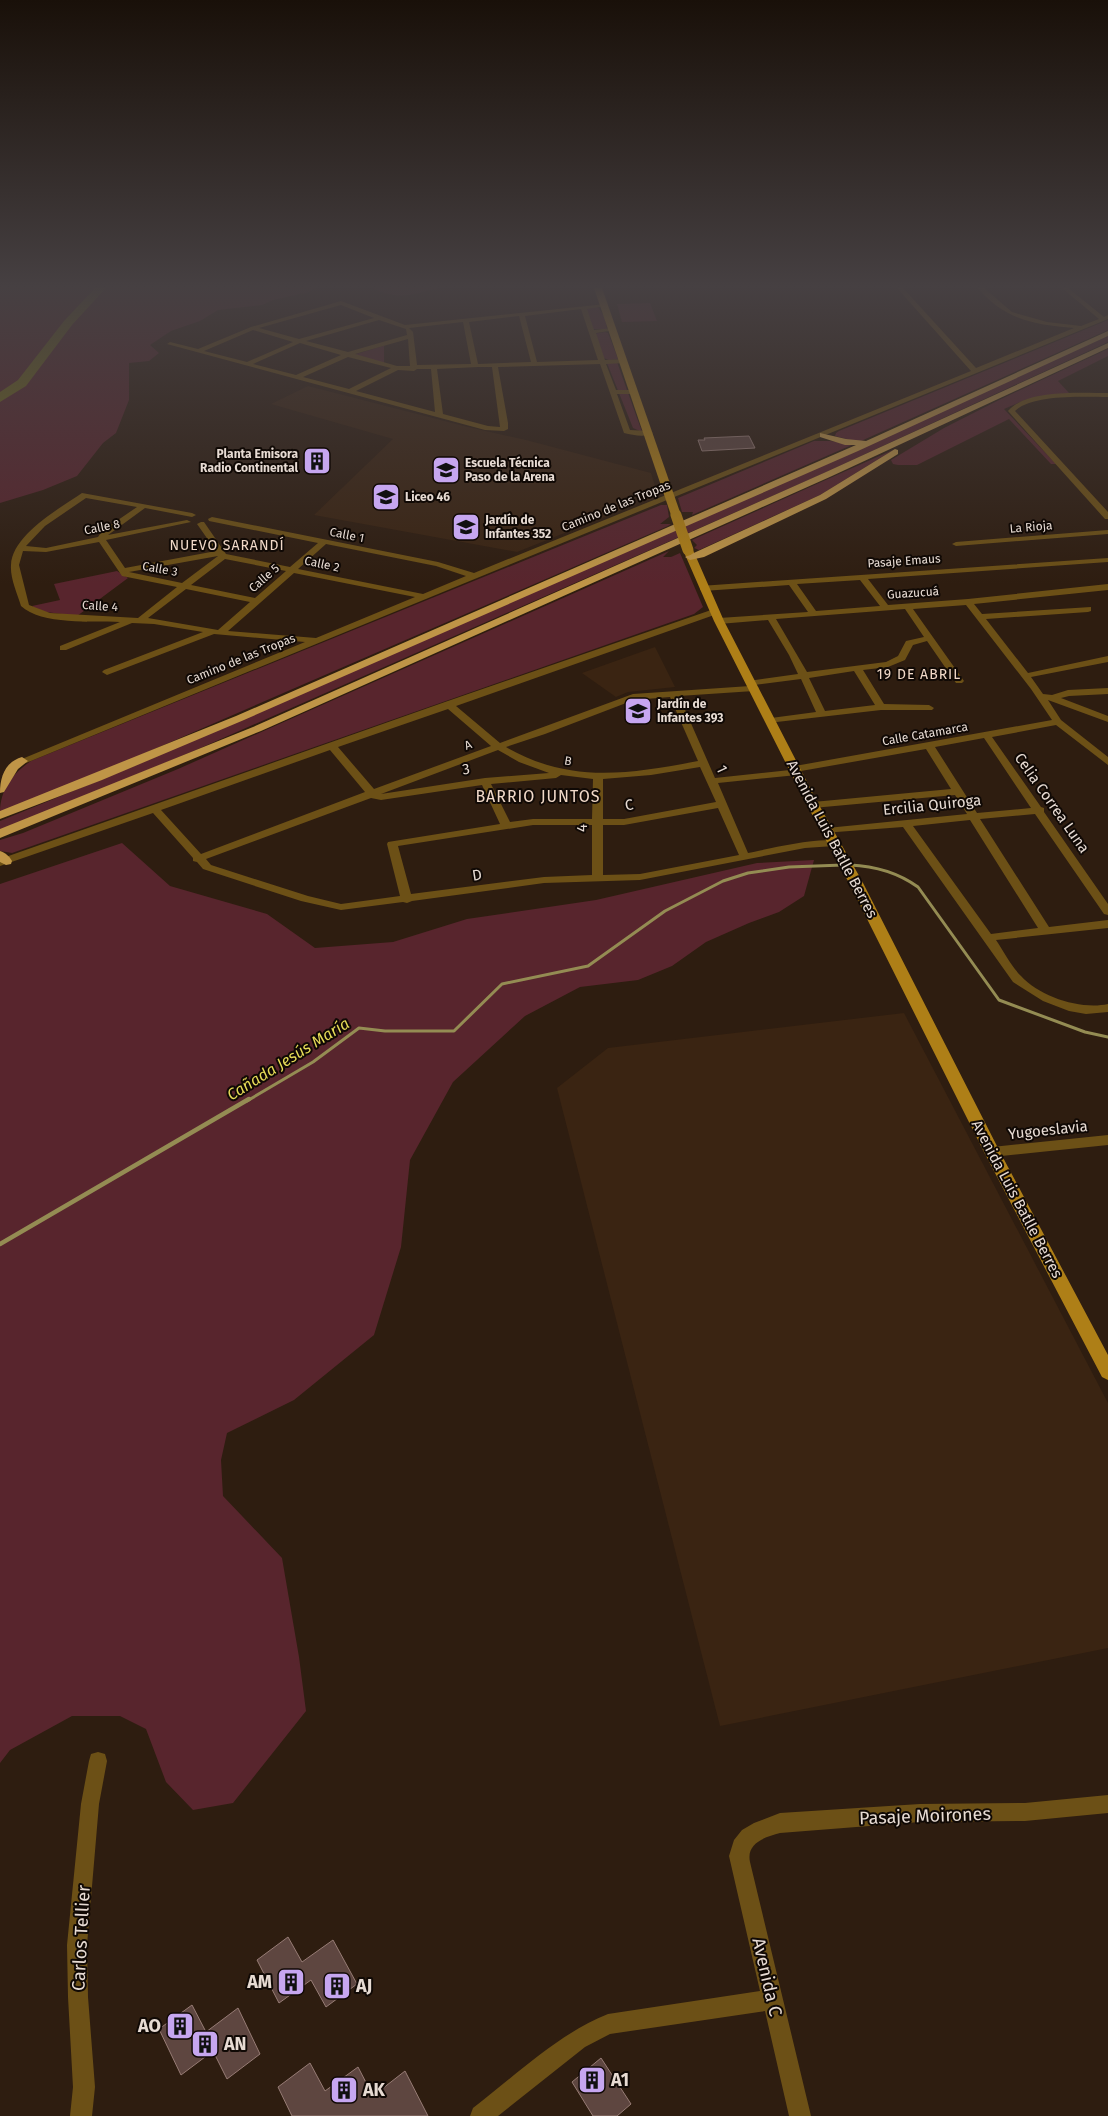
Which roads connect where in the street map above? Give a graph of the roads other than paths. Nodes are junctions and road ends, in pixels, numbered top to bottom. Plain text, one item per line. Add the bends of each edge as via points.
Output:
1 (334, 387) edge
2 (359, 387) edge
3 (436, 387) edge
4 (499, 387) edge
5 (611, 387) edge
6 (632, 387) edge
7 (938, 387) edge
8 (991, 387) edge
9 (1017, 387) edge
10 (350, 391) junction
11 (613, 392) junction
12 (634, 392) junction
13 (1108, 395) edge
14 (440, 415) junction
15 (940, 422) junction
16 (648, 433) junction
17 (823, 435) junction
18 (873, 441) junction
19 (670, 498) junction
20 (143, 506) junction
21 (195, 516) junction
22 (1108, 517) edge
23 (212, 519) junction
24 (201, 524) junction
25 (1108, 532) edge
26 (101, 539) junction
27 (324, 542) junction
28 (956, 544) dead end
29 (22, 548) junction
30 (46, 550) junction
31 (689, 553) junction
32 (221, 554) junction
33 (23, 560) junction
34 (1108, 560) edge
35 (292, 570) junction
36 (123, 572) junction
37 (476, 576) junction
38 (862, 577) junction
39 (791, 582) junction
40 (185, 586) junction
41 (1108, 587) edge
42 (702, 588) junction
43 (425, 597) junction
44 (256, 601) junction
45 (968, 602) junction
46 (907, 606) junction
47 (885, 607) junction
48 (1088, 609) dead end
49 (814, 614) junction
50 (717, 616) junction
51 (980, 617) junction
52 (771, 618) junction
53 (135, 620) junction
54 (216, 632) junction
55 (928, 638) junction
56 (320, 640) junction
57 (63, 648) dead end
58 (1108, 659) edge
59 (858, 670) junction
60 (107, 672) dead end
61 (804, 676) junction
62 (1025, 676) junction
63 (959, 681) dead end
64 (753, 685) junction
65 (1108, 691) edge
66 (673, 694) junction
67 (1040, 696) junction
68 (1052, 698) junction
69 (448, 704) junction
70 (882, 707) junction
71 (929, 708) dead end
72 (822, 714) junction
73 (1108, 720) edge
74 (771, 721) junction
75 (1058, 722) junction
76 (987, 736) junction
77 (332, 746) junction
78 (499, 746) junction
79 (929, 746) junction
80 (22, 761) joint
81 (1108, 762) edge
82 (703, 763) junction
83 (796, 771) junction
84 (564, 774) junction
85 (598, 777) junction
86 (485, 782) junction
87 (711, 782) junction
88 (0, 788) edge
89 (956, 792) junction
90 (373, 795) junction
91 (721, 804) junction
92 (814, 805) junction
93 (154, 808) junction
94 (1040, 810) junction
95 (0, 815) edge
96 (972, 816) junction
97 (597, 823) junction
98 (906, 823) junction
99 (506, 826) junction
100 (827, 831) junction
101 (0, 834) edge
102 (834, 842) junction
103 (744, 858) junction
104 (197, 859) junction
105 (2, 860) edge
106 (597, 879) junction
107 (407, 900) junction
108 (1108, 912) edge
109 (1108, 924) edge
110 (1045, 930) junction
111 (986, 938) junction
112 (1108, 1008) edge
113 (1108, 1140) edge
114 (992, 1152) junction
115 (1108, 1372) edge
116 (98, 1760) dead end
117 (1108, 1804) edge
118 (745, 1839) joint
119 (772, 2000) junction
120 (81, 2116) edge
121 (482, 2116) edge
122 (800, 2116) edge

1 - 10 street
2 - 10 street
3 - 14 street
4 - 14 street via 504,429
5 - 11 street
6 - 12 main road, Avenida Luis Batlle Berres
7 - 17 street, Camino de las Tropas
8 - 18 highway
9 - 15 highway
10 - 14 street
11 - 12 street
11 - 16 street via 627,431
12 - 16 main road, Avenida Luis Batlle Berres
13 - 22 street via 1044,398 1011,411
15 - 31 highway via 823,497 710,551
15 - 101 highway via 256,728
16 - 19 main road, Avenida Luis Batlle Berres
17 - 18 highway via 848,443
17 - 19 street, Camino de las Tropas
18 - 95 highway via 240,718
19 - 31 main road, Avenida Luis Batlle Berres, bridge
19 - 37 street, Camino de las Tropas
20 - 21 street
20 - 26 street
20 - 29 street via 85,495 37,528
21 - 23 street, Calle 1 via 209,515
21 - 24 street
21 - 26 street, Calle 8
23 - 24 street
23 - 27 street, Calle 1
24 - 32 street
25 - 28 street, La Rioja
26 - 30 street, Calle 8
26 - 36 street, Calle 3
27 - 35 street, Calle 5
27 - 37 street, Calle 1 via 438,564
29 - 30 street, Calle 8
29 - 33 street
30 - 33 street
31 - 42 main road, Avenida Luis Batlle Berres
32 - 35 street, Calle 2
32 - 36 street
32 - 40 street
33 - 53 street, Calle 4 via 25,606 30,610 50,616
34 - 38 street, Pasaje Emaus
35 - 43 street, Calle 2
35 - 44 street, Calle 5
36 - 40 street, Calle 3 via 128,576
37 - 43 street, Camino de las Tropas
38 - 39 street, Pasaje Emaus
38 - 47 street
39 - 42 street, Pasaje Emaus
39 - 49 street
40 - 44 street, Calle 3
40 - 53 street
41 - 45 street, Guazucuá
42 - 50 main road, Avenida Luis Batlle Berres
43 - 56 street, Camino de las Tropas
44 - 54 street, Calle 5
45 - 46 street, Guazucuá
45 - 51 street
46 - 47 street, Guazucuá
46 - 55 street
47 - 49 street, Guazucuá
48 - 51 street
49 - 52 street, Guazucuá
50 - 52 street, Guazucuá
50 - 64 main road, Avenida Luis Batlle Berres
50 - 69 street
51 - 62 street
52 - 61 street
53 - 54 street, Calle 4
53 - 57 street
54 - 56 street, Calle 4
54 - 60 street, Calle 5
55 - 59 street, A via 910,643 899,660
55 - 63 street
56 - 80 street, Camino de las Tropas
58 - 62 street
59 - 61 street, A
59 - 70 street
61 - 64 street, A
61 - 72 street
62 - 67 street
64 - 66 street, A
64 - 74 main road, Avenida Luis Batlle Berres
65 - 68 street
66 - 78 street, A via 633,697
66 - 82 street, 1
67 - 68 street
67 - 75 street
68 - 73 street
69 - 77 street
69 - 78 street, B
70 - 71 street
70 - 72 street
72 - 74 street
74 - 83 main road, Avenida Luis Batlle Berres
75 - 76 street, Calle Catamarca
75 - 81 street
76 - 79 street, Calle Catamarca
76 - 94 street, Celia Correa Luna
77 - 90 street
77 - 93 street
78 - 84 street, B via 527,762
78 - 90 street, A
79 - 83 street, Calle Catamarca
79 - 89 street
80 - 88 highway
82 - 85 street, B via 642,774
82 - 87 street, 1
83 - 87 street, Calle Catamarca
83 - 92 main road, Avenida Luis Batlle Berres
84 - 85 street, B
84 - 86 street, 3
85 - 97 street, 4
86 - 90 street, 3 via 381,797
86 - 99 street
87 - 91 street, 1
89 - 92 street
89 - 96 street
90 - 104 street, A
91 - 97 street, C via 624,822
91 - 103 street, 1
92 - 100 main road, Avenida Luis Batlle Berres
93 - 104 street, D
93 - 105 street
94 - 96 street, Ercilia Quiroga
94 - 108 street, Celia Correa Luna
96 - 98 street, Ercilia Quiroga
96 - 110 street
97 - 99 street, C via 534,822
97 - 106 street, 4
98 - 100 street, Ercilia Quiroga
98 - 111 street
99 - 107 street, C via 392,844
100 - 102 main road, Avenida Luis Batlle Berres
102 - 103 street, D
102 - 114 main road, Avenida Luis Batlle Berres
103 - 106 street, D via 640,877
104 - 107 street, D via 206,868 332,906
106 - 107 street, D via 544,880
109 - 110 street
110 - 111 street
111 - 112 street via 1025,986 1081,1010
113 - 114 street, Yugoeslavia
114 - 115 main road, Avenida Luis Batlle Berres
116 - 120 street, Carlos Tellier via 90,1804 77,1945 84,2087
117 - 118 street, Pasaje Moirones via 1025,1812 920,1813 780,1823 760,1828
118 - 119 street, Avenida C via 739,1854
119 - 121 street via 608,2024 578,2040
119 - 122 street, Avenida C

